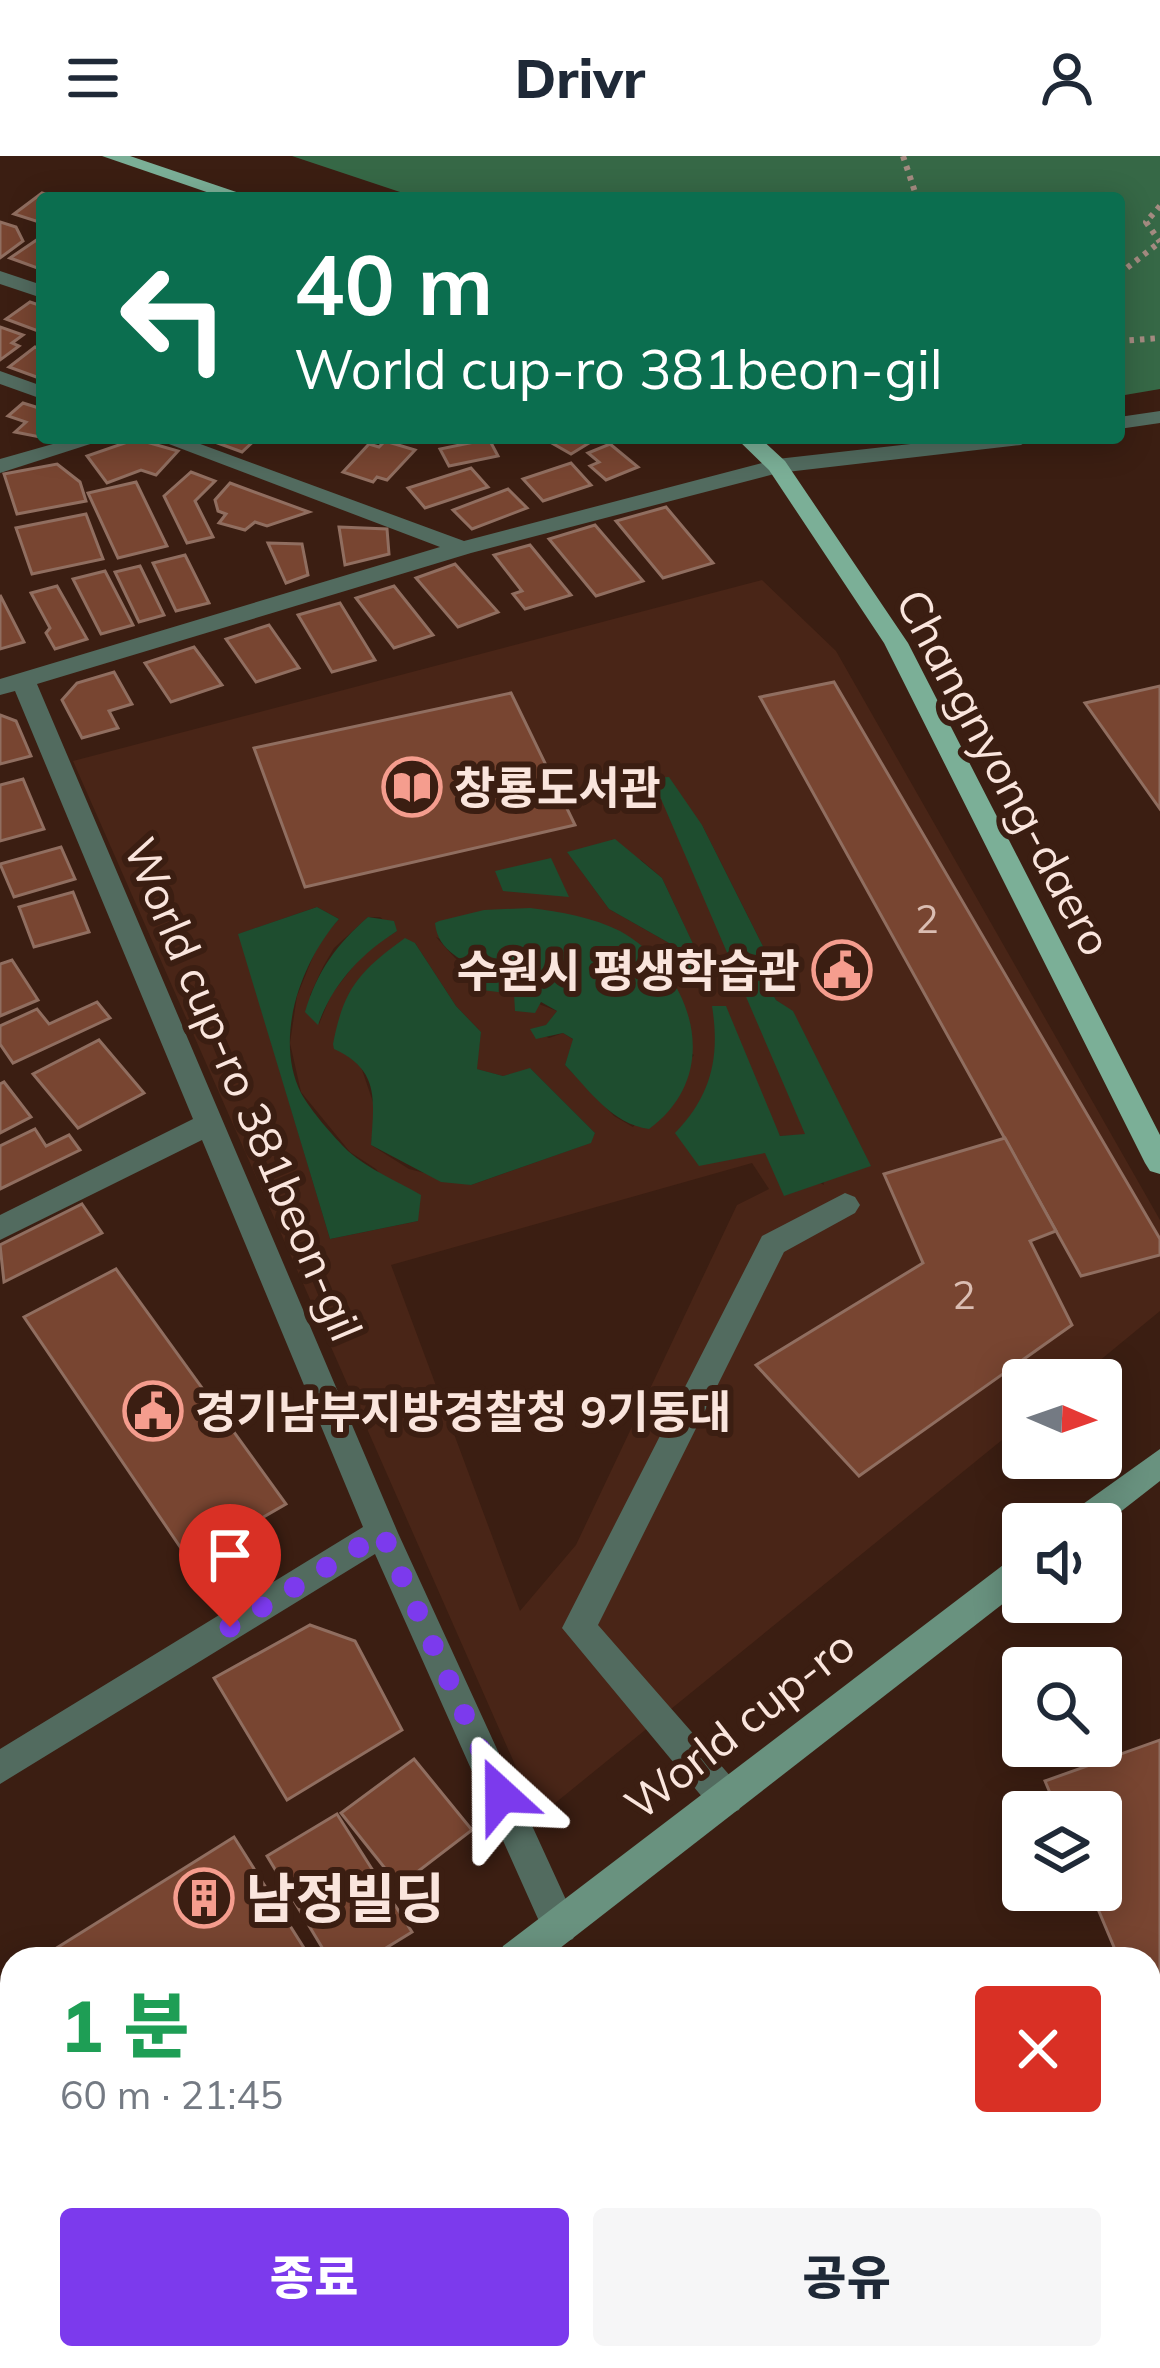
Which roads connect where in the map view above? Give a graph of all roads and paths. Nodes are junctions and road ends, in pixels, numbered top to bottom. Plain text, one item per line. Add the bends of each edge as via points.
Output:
1 (111, 156) edge
2 (902, 156) edge
3 (225, 192) edge
4 (915, 192) edge
5 (1160, 206) edge
6 (1160, 242) edge
7 (1125, 269) edge
8 (0, 277) edge
9 (36, 290) edge
10 (1160, 338) edge
11 (1125, 341) edge
12 (0, 377) edge
13 (36, 391) edge
14 (1160, 417) edge
15 (1125, 422) edge
16 (77, 444) edge
17 (180, 444) edge
18 (753, 444) edge
19 (969, 444) edge
20 (0, 466) edge
21 (777, 466) junction
22 (463, 548) junction
23 (12, 684) edge
24 (209, 1124) junction
25 (1160, 1163) edge
26 (844, 1205) dead end
27 (0, 1228) edge
28 (1160, 1463) edge
29 (1109, 1503) edge
30 (382, 1533) junction
31 (1002, 1585) edge
32 (0, 1768) edge
33 (726, 1798) junction
34 (560, 1925) junction
35 (532, 1947) edge

1 - 3 main road
2 - 4 path
5 - 6 path via 1146,222
6 - 7 path
8 - 9 street
10 - 11 path
12 - 13 street
14 - 15 street
16 - 20 street
17 - 22 street
18 - 21 main road, Changnyong-daero
19 - 21 street
21 - 22 street
21 - 25 main road, Changnyong-daero via 896,643
22 - 23 street
23 - 24 street, World cup-ro 381beon-gil
24 - 27 street
24 - 30 street, World cup-ro 381beon-gil
26 - 33 street via 773,1244 579,1628
28 - 29 street
30 - 32 street
30 - 34 street, World cup-ro 381beon-gil
31 - 33 street, World cup-ro
33 - 34 street, World cup-ro
34 - 35 street, World cup-ro

